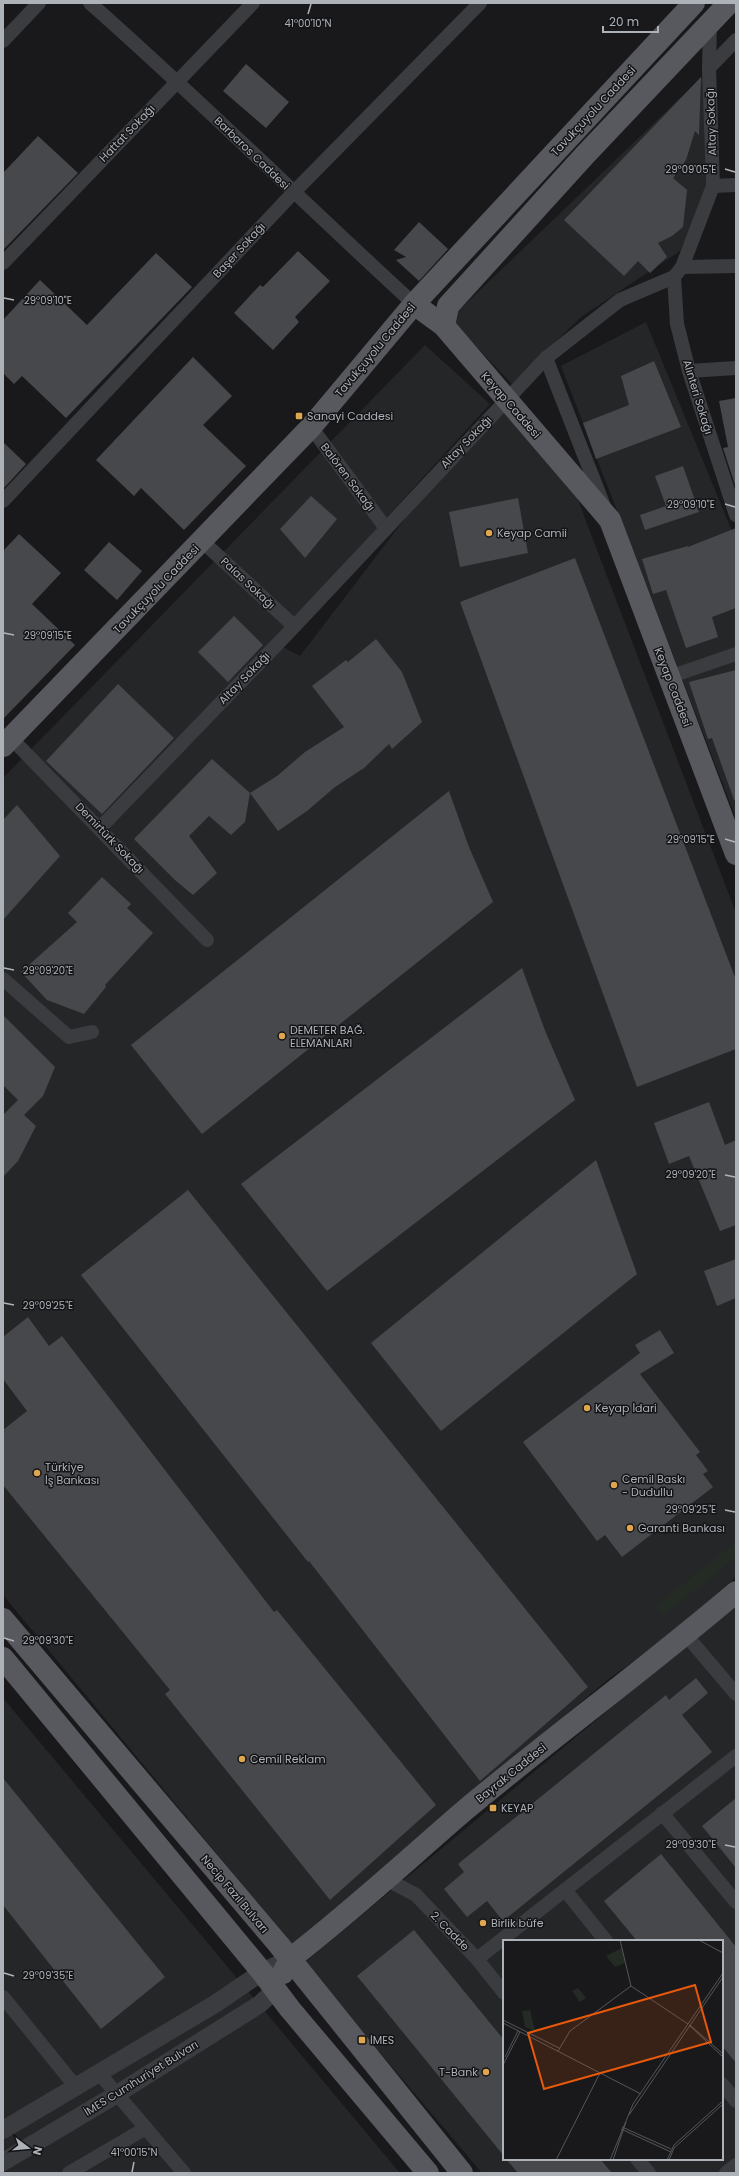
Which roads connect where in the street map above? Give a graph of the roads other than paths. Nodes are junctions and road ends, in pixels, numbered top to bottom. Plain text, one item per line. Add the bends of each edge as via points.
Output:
1 (40, 3) edge
2 (90, 3) edge
3 (253, 3) edge
4 (480, 3) edge
5 (694, 3) edge
6 (729, 3) edge
7 (710, 22) junction
8 (736, 40) edge
9 (3, 42) edge
10 (709, 68) junction
11 (178, 80) junction
12 (713, 186) junction
13 (736, 186) edge
14 (293, 192) junction
15 (3, 263) edge
16 (736, 266) edge
17 (678, 272) junction
18 (414, 304) junction
19 (444, 326) junction
20 (546, 358) junction
21 (736, 368) edge
22 (689, 371) junction
23 (507, 400) junction
24 (311, 427) junction
25 (3, 501) edge
26 (736, 514) edge
27 (610, 520) junction
28 (385, 527) junction
29 (202, 541) junction
30 (294, 626) junction
31 (736, 654) edge
32 (669, 677) junction
33 (6, 738) edge
34 (100, 828) junction
35 (736, 854) edge
36 (208, 940) dead end
37 (3, 979) edge
38 (92, 1032) dead end
39 (736, 1592) edge
40 (3, 1619) edge
41 (686, 1635) junction
42 (3, 1658) edge
43 (736, 1694) edge
44 (736, 1756) edge
45 (662, 1814) junction
46 (386, 1880) junction
47 (565, 1890) junction
48 (736, 1902) edge
49 (605, 1940) edge
50 (290, 1959) junction
51 (477, 1959) junction
52 (262, 1972) junction
53 (275, 1990) junction
54 (503, 1992) edge
55 (3, 1997) edge
56 (99, 2073) junction
57 (723, 2085) edge
58 (76, 2087) junction
59 (117, 2094) junction
60 (736, 2101) edge
61 (146, 2128) junction
62 (3, 2130) edge
63 (639, 2160) edge
64 (3, 2162) edge
65 (736, 2165) edge
66 (69, 2173) edge
67 (184, 2173) edge
68 (428, 2173) edge
69 (462, 2173) edge
70 (649, 2173) edge
71 (726, 2173) edge

1 - 9 street
2 - 11 street, Barbaros Caddesi
3 - 11 street, Hattat Sokağı
4 - 14 street, Başer Sokağı
5 - 18 main road, Tavukçuyolu Caddesi
6 - 7 main road
7 - 10 street, Altay Sokağı
7 - 19 main road via 585,154 448,306
8 - 10 street
10 - 12 street, Altay Sokağı
11 - 14 street, Barbaros Caddesi
11 - 15 street, Hattat Sokağı
12 - 13 street
12 - 17 street, Altay Sokağı
14 - 18 street, Barbaros Caddesi
14 - 25 street, Başer Sokağı
16 - 17 street
17 - 20 street, Altay Sokağı via 620,300
17 - 22 street, Alınteri Sokağı via 677,324
18 - 19 main road, Keyap Caddesi
18 - 24 main road, Tavukçuyolu Caddesi
19 - 23 main road, Keyap Caddesi
20 - 23 street, Altay Sokağı
20 - 27 street, Keyap Caddesi
21 - 22 street
22 - 26 street, Alınteri Sokağı
23 - 27 main road, Keyap Caddesi
23 - 28 street, Altay Sokağı
24 - 28 street, Balören Sokağı
24 - 29 main road, Tavukçuyolu Caddesi
27 - 32 main road, Keyap Caddesi
28 - 30 street, Altay Sokağı
29 - 30 street, Palas Sokağı
29 - 33 main road, Tavukçuyolu Caddesi
30 - 34 street, Altay Sokağı
31 - 32 street
32 - 35 main road, Keyap Caddesi
33 - 34 street, Demirtürk Sokağı
34 - 36 street, Demirtürk Sokağı
37 - 38 street via 69,1037
39 - 41 main road, Bayrak Caddesi
40 - 50 main road, Necip Fazıl Bulvarı
41 - 43 street
41 - 46 main road, Bayrak Caddesi via 465,1811
42 - 52 main road
44 - 45 street
45 - 47 street
45 - 48 street
46 - 50 main road, Bayrak Caddesi
46 - 51 street, 2. Cadde via 416,1895
47 - 49 street
47 - 51 street
50 - 52 street
50 - 53 main road
50 - 69 main road, Necip Fazıl Bulvarı
51 - 54 street, 2. Cadde
52 - 53 main road
52 - 56 street
53 - 59 street, İMES Cumhuriyet Bulvarı via 260,2004
53 - 68 main road
55 - 58 street
56 - 58 street
56 - 59 street
57 - 60 street
58 - 62 street
59 - 61 street
59 - 64 street, İMES Cumhuriyet Bulvarı
61 - 66 street
61 - 67 street
63 - 70 street
65 - 71 street

